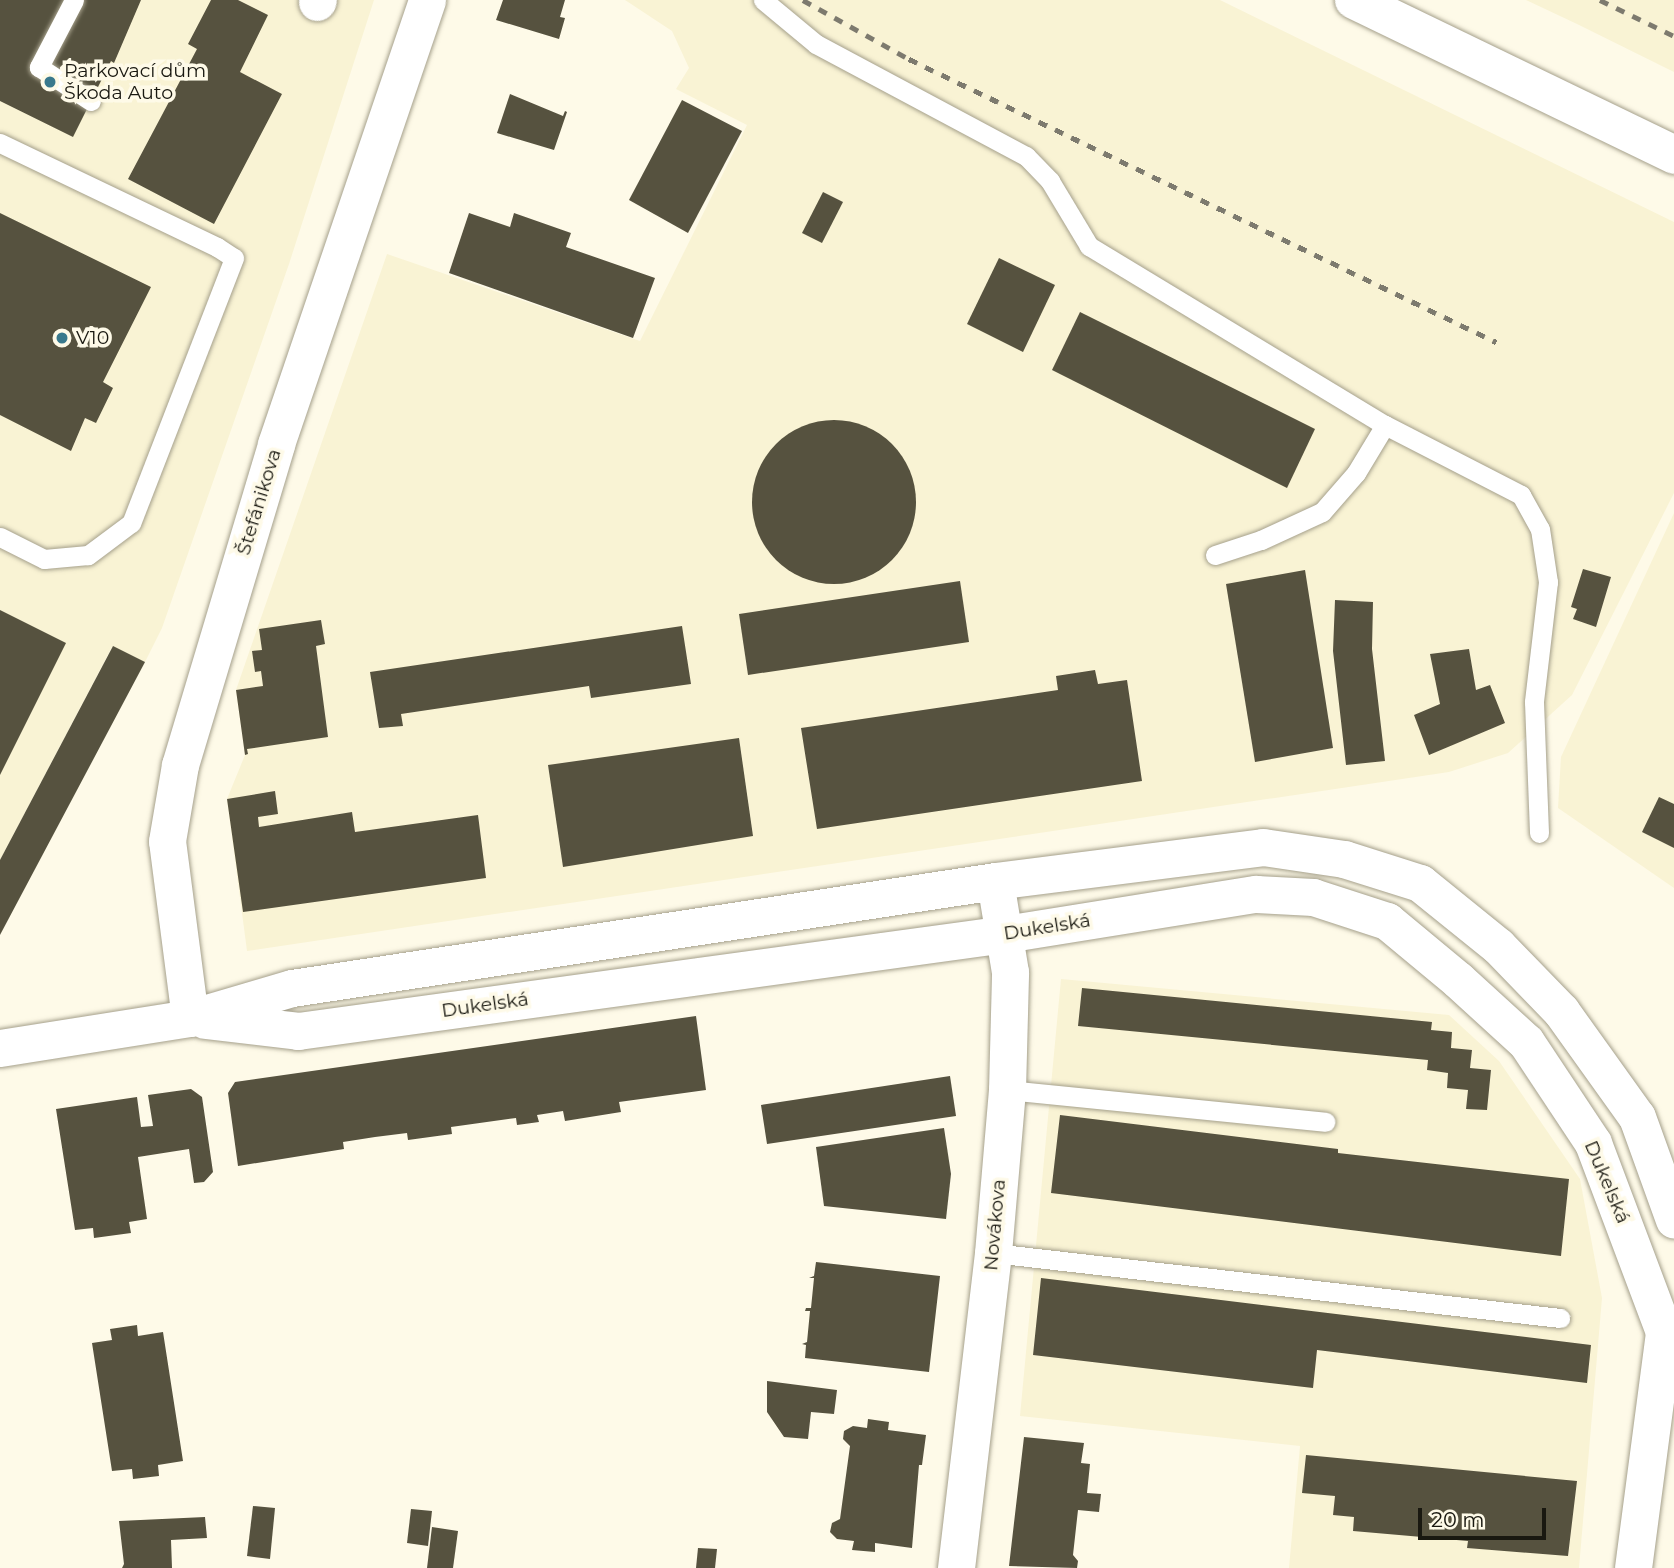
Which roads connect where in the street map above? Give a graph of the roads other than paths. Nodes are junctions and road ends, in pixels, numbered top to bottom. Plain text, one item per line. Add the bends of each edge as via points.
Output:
1 (74, 0) edge
2 (427, 0) edge
3 (763, 0) edge
4 (1354, 0) edge
5 (91, 101) dead end
6 (0, 143) edge
7 (1674, 155) edge
8 (1385, 425) junction
9 (0, 537) edge
10 (1215, 555) dead end
11 (1539, 833) dead end
12 (995, 881) junction
13 (1005, 934) junction
14 (190, 1018) junction
15 (0, 1048) edge
16 (1007, 1090) junction
17 (1325, 1122) dead end
18 (1674, 1220) edge
19 (993, 1254) junction
20 (1560, 1318) dead end
21 (1669, 1335) edge
22 (956, 1568) edge
23 (1633, 1568) edge

1 - 5 lane via 39,67
2 - 14 street, Štefánikova via 276,444 180,765 167,841
3 - 8 lane via 816,44 1026,156 1050,181 1089,246
4 - 7 street
6 - 9 lane via 234,258 131,523 88,555 44,559
8 - 10 lane via 1356,473 1322,512
8 - 11 lane via 1521,495 1540,529 1548,582 1534,702
12 - 13 street, Novákova
12 - 14 street, Dukelská via 292,988
12 - 18 street, Dukelská via 1263,847 1344,859 1420,883 1498,946 1562,1010 1637,1117
13 - 14 street, Dukelská via 298,1031
13 - 16 street, Novákova via 1010,972
13 - 21 street, Dukelská via 1256,894 1313,897 1387,922 1526,1042 1593,1143
14 - 15 street, Dukelská
16 - 17 lane
16 - 19 street, Novákova
19 - 20 lane
19 - 22 street, Novákova
21 - 23 street

